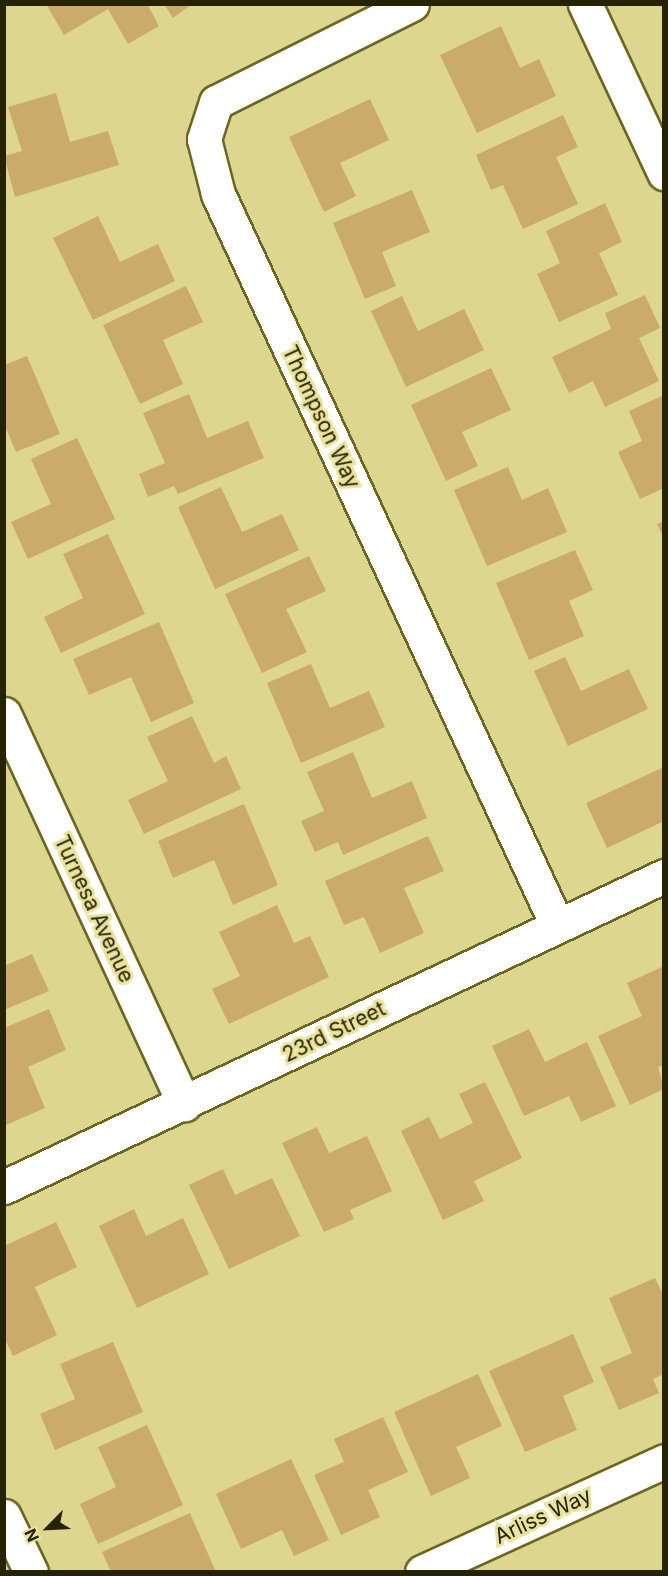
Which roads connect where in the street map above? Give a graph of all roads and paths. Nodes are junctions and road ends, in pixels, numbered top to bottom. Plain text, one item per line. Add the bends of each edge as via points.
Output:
1 (412, 4) edge
2 (585, 4) edge
3 (663, 173) edge
4 (4, 714) edge
5 (663, 876) edge
6 (557, 925) junction
7 (184, 1104) junction
8 (4, 1187) edge
9 (663, 1461) edge
10 (4, 1516) edge
11 (31, 1572) edge
12 (422, 1572) edge

1 - 6 street, Thompson Way via 245,84 216,102 204,139 218,194
2 - 3 street
4 - 7 street, Turnesa Avenue
5 - 6 street, 23rd Street
6 - 7 street, 23rd Street
7 - 8 street, 23rd Street
9 - 12 street, Arliss Way
10 - 11 street

